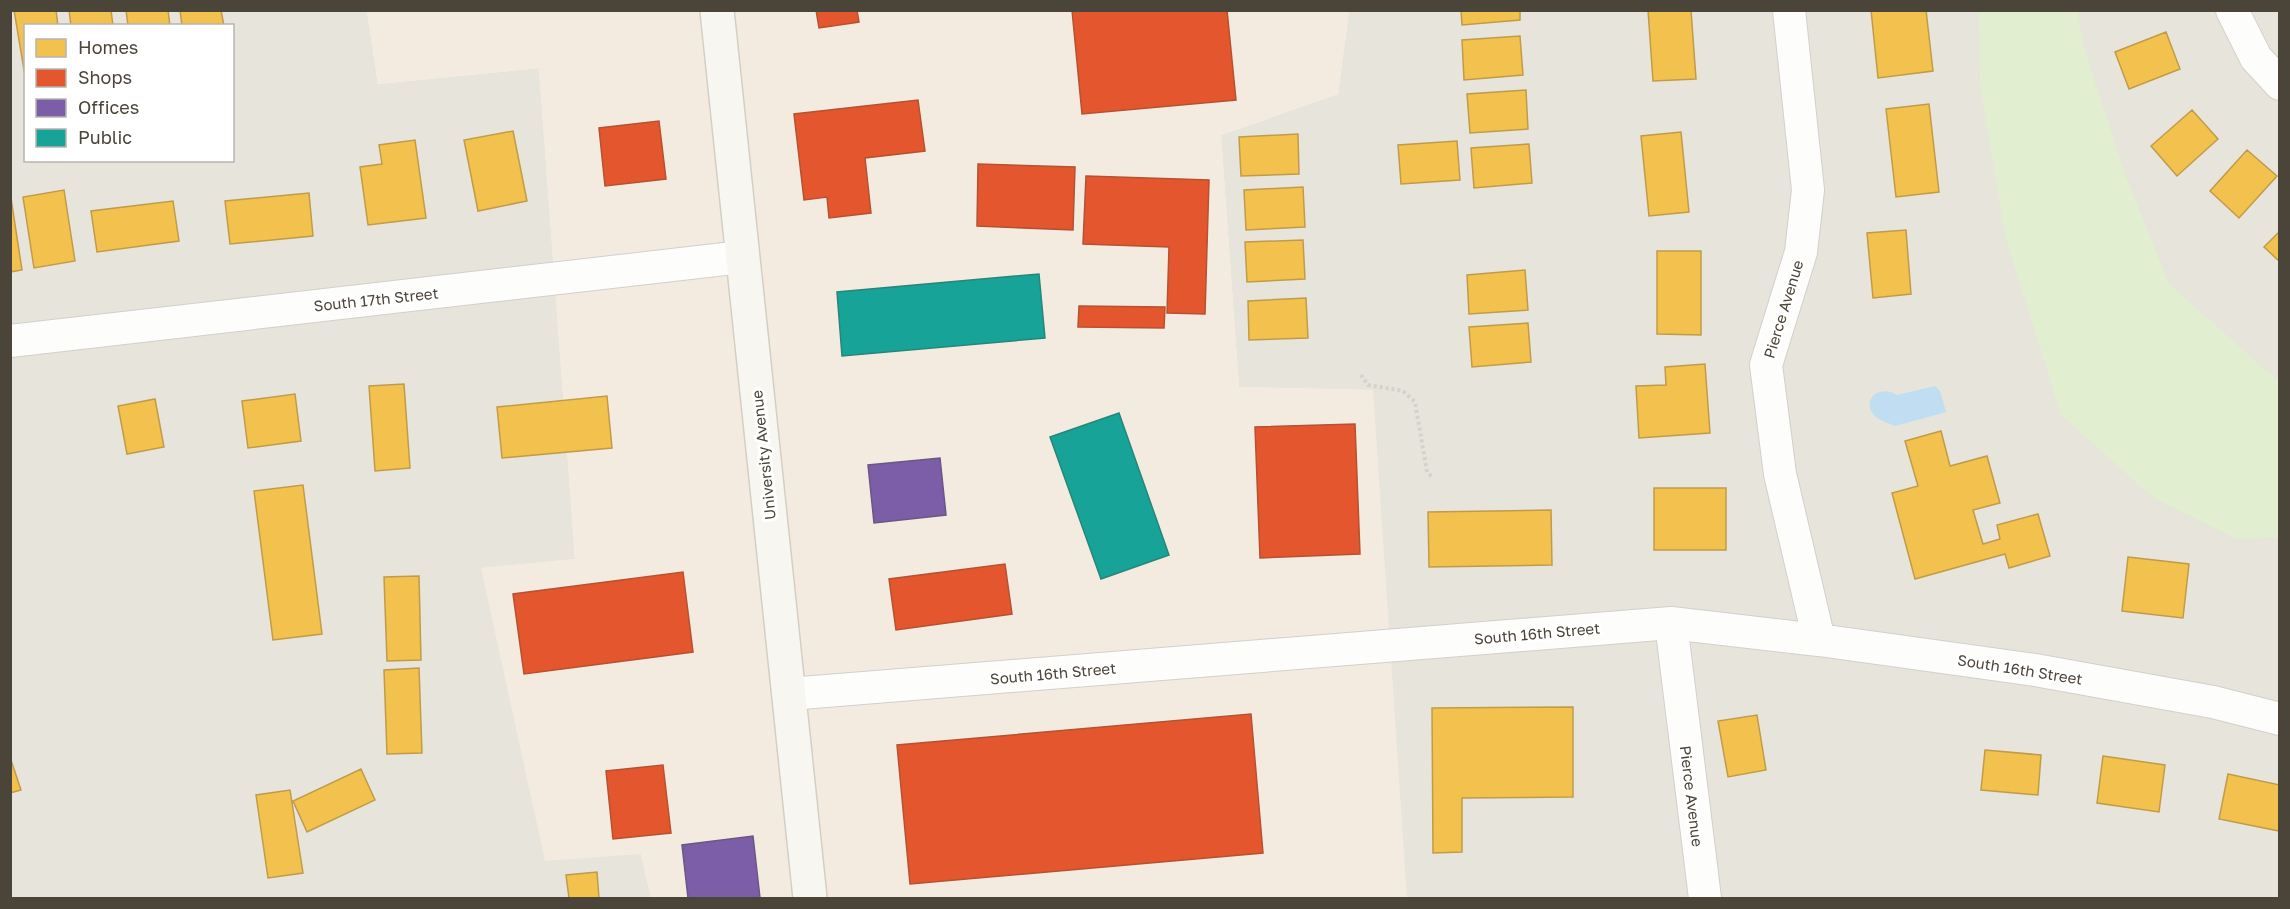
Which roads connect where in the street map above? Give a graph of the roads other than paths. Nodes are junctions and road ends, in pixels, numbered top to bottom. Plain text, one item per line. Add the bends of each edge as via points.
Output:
1 (717, 10) edge
2 (1789, 10) edge
3 (2232, 10) edge
4 (2280, 84) edge
5 (742, 257) junction
6 (10, 341) edge
7 (1671, 623) junction
8 (1819, 639) junction
9 (789, 694) junction
10 (2280, 719) edge
11 (810, 898) edge
12 (1705, 898) edge

1 - 5 main road, University Avenue
2 - 8 street, Pierce Avenue via 1808,190 1801,252 1767,365 1780,474
3 - 4 street via 2256,58
5 - 6 street, South 17th Street
5 - 9 main road, University Avenue
7 - 8 street, South 16th Street
7 - 9 street, South 16th Street
7 - 12 street, Pierce Avenue
8 - 10 street, South 16th Street via 2035,670 2213,702
9 - 11 main road, University Avenue

